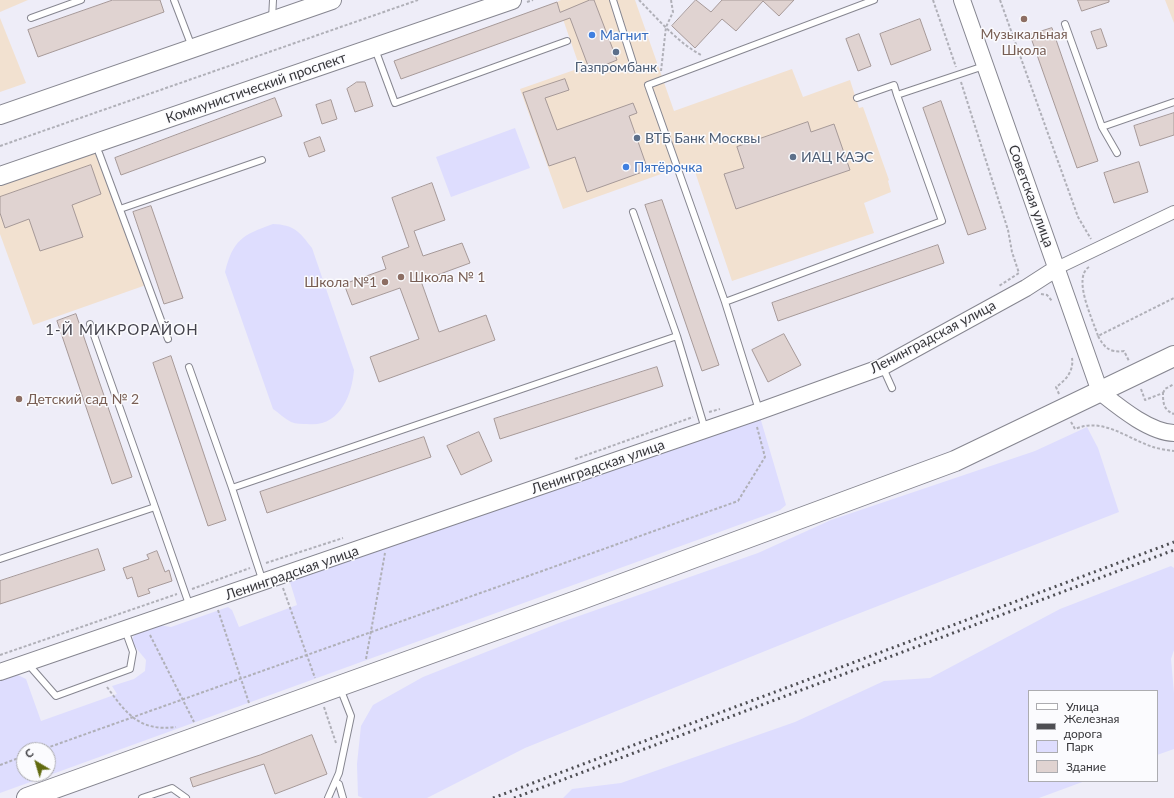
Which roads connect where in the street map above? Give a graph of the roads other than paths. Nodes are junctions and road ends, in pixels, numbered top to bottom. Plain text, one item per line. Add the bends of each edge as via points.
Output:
1 (81, 0) edge
2 (174, 0) edge
3 (274, 0) edge
4 (332, 0) edge
5 (512, 0) edge
6 (613, 0) edge
7 (874, 0) edge
8 (962, 0) edge
9 (31, 18) dead end
10 (272, 21) junction
11 (1065, 24) dead end
12 (567, 41) dead end
13 (192, 48) junction
14 (375, 48) junction
15 (633, 63) dead end
16 (984, 66) junction
17 (898, 95) junction
18 (857, 98) dead end
19 (1174, 102) edge
20 (0, 115) edge
21 (1102, 127) junction
22 (99, 153) dead end
23 (1117, 153) dead end
24 (262, 160) dead end
25 (0, 176) edge
26 (120, 210) junction
27 (633, 212) dead end
28 (1174, 212) edge
29 (1057, 268) junction
30 (725, 302) junction
31 (90, 324) dead end
32 (677, 336) junction
33 (168, 339) dead end
34 (1174, 356) edge
35 (189, 367) dead end
36 (882, 367) junction
37 (892, 388) dead end
38 (1100, 392) junction
39 (757, 412) junction
40 (703, 422) junction
41 (1174, 433) edge
42 (232, 488) junction
43 (155, 507) junction
44 (0, 559) edge
45 (263, 582) junction
46 (191, 607) junction
47 (125, 630) junction
48 (27, 663) junction
49 (0, 672) edge
50 (339, 685) junction
51 (335, 782) junction
52 (27, 798) edge
53 (142, 798) edge
54 (186, 798) edge
55 (328, 798) edge
56 (343, 798) edge

1 - 9 lane
2 - 13 lane
3 - 10 lane
4 - 10 main road
5 - 14 main road, Коммунистический проспект
6 - 15 lane
7 - 30 lane via 648,85
8 - 16 street, Советская улица
10 - 13 main road
11 - 21 lane
12 - 14 lane via 395,103
13 - 20 main road
14 - 25 main road, Коммунистический проспект
16 - 17 lane
16 - 29 street, Советская улица
17 - 18 lane via 894,85
17 - 30 lane via 942,221
19 - 21 lane
21 - 23 lane
22 - 26 lane
24 - 26 lane
26 - 33 lane
27 - 32 lane
28 - 29 street, Ленинградская улица
29 - 36 street, Ленинградская улица via 1026,288
29 - 38 street, Советская улица
30 - 39 lane
31 - 43 lane
32 - 40 lane
32 - 42 lane
34 - 38 main road
35 - 42 lane
36 - 37 lane
36 - 39 street, Ленинградская улица
38 - 41 street via 1121,409 1148,425
38 - 50 main road via 955,461
39 - 40 street, Ленинградская улица
40 - 45 street, Ленинградская улица via 388,539
42 - 45 lane
43 - 44 lane
43 - 46 lane
45 - 46 street, Ленинградская улица
46 - 47 street, Ленинградская улица
47 - 48 street, Ленинградская улица
47 - 48 lane via 133,652 130,669 56,696
48 - 49 street, Ленинградская улица
50 - 51 lane via 351,716
50 - 52 main road
51 - 55 lane
51 - 56 lane via 339,784
53 - 54 lane via 172,788

